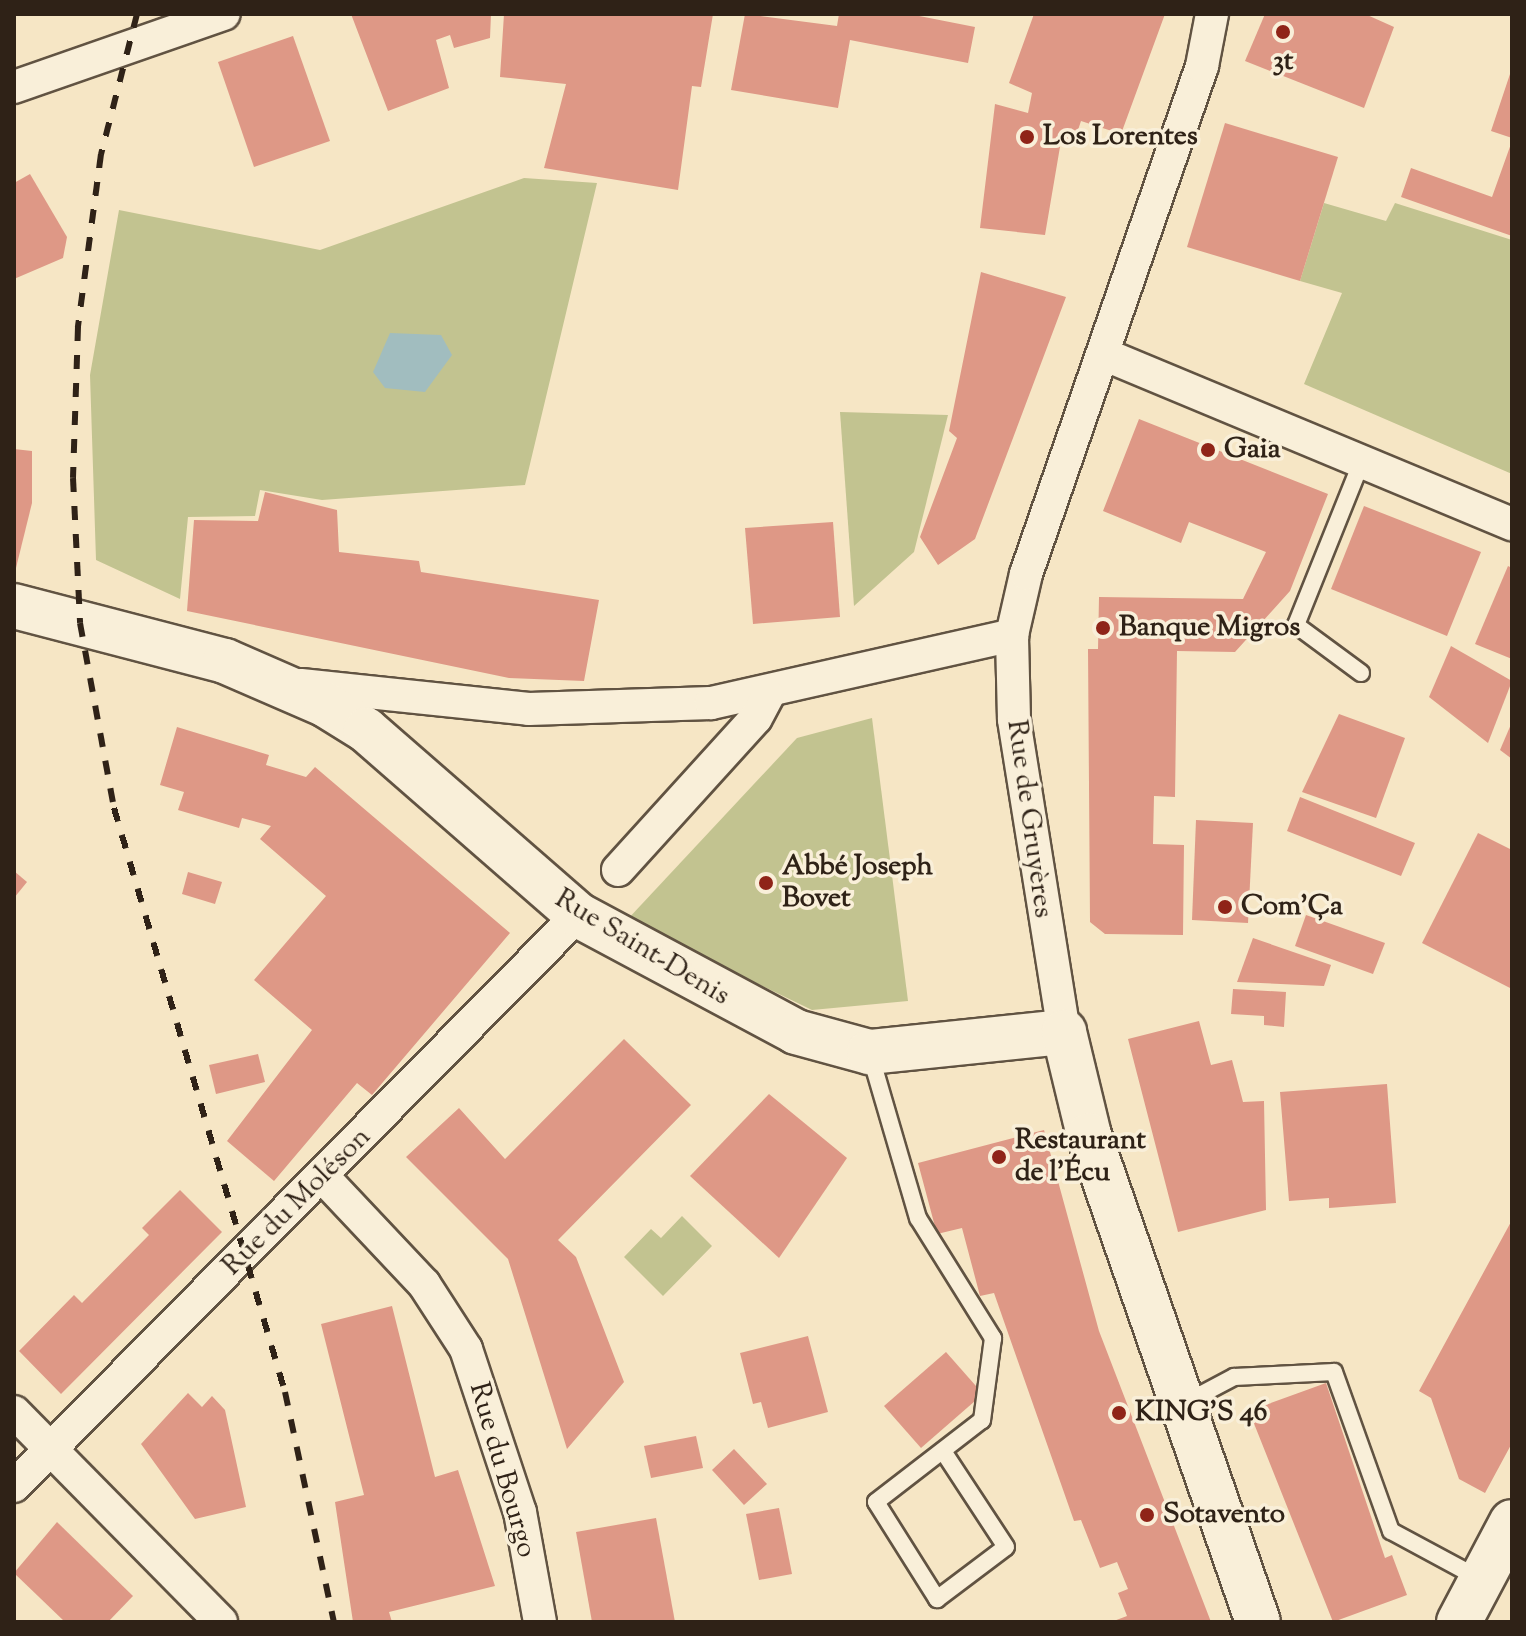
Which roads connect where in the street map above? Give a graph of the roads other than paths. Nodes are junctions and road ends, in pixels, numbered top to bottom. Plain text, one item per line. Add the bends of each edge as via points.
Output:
1 (224, 14) edge
2 (1212, 14) edge
3 (14, 87) edge
4 (1103, 354) junction
5 (1361, 463) junction
6 (1512, 524) edge
7 (14, 606) edge
8 (1012, 635) junction
9 (1361, 673) dead end
10 (284, 683) junction
11 (768, 695) junction
12 (618, 870) dead end
13 (578, 915) junction
14 (1064, 1032) junction
15 (869, 1052) junction
16 (324, 1178) junction
17 (1183, 1404) junction
18 (14, 1412) edge
19 (52, 1448) junction
20 (943, 1451) junction
21 (14, 1486) edge
22 (1512, 1522) edge
23 (1482, 1580) junction
24 (221, 1622) edge
25 (540, 1622) edge
26 (1258, 1622) edge
27 (1459, 1622) edge

1 - 3 street
2 - 4 street, Rue de Gruyères via 1202,66
4 - 5 street
4 - 8 street, Rue de Gruyères
5 - 6 street
5 - 9 lane via 1296,625
7 - 10 main road, Rue Saint-Denis
8 - 11 street, Rue Saint-Denis
8 - 14 street, Rue de Gruyères via 1014,719
10 - 11 street, Rue Saint-Denis via 529,709
10 - 13 main road, Rue Saint-Denis via 366,730
11 - 12 street via 756,718
13 - 15 main road, Rue Saint-Denis via 796,1032
13 - 16 street, Rue du Moléson
14 - 15 main road, Rue Saint-Denis
14 - 17 main road, Rue de Gruyères via 1089,1135
15 - 20 lane via 918,1218 993,1338 982,1420
16 - 19 street, Rue du Moléson
16 - 25 street, Rue du Bourgo via 424,1284 466,1349 520,1512
17 - 23 lane via 1234,1377 1334,1372 1391,1531
17 - 26 main road, Rue de Gruyères
18 - 19 street
19 - 21 street, Rue du Moléson
19 - 24 street
20 - 20 lane via 876,1502 937,1599 1006,1547
22 - 23 main road
23 - 27 main road

